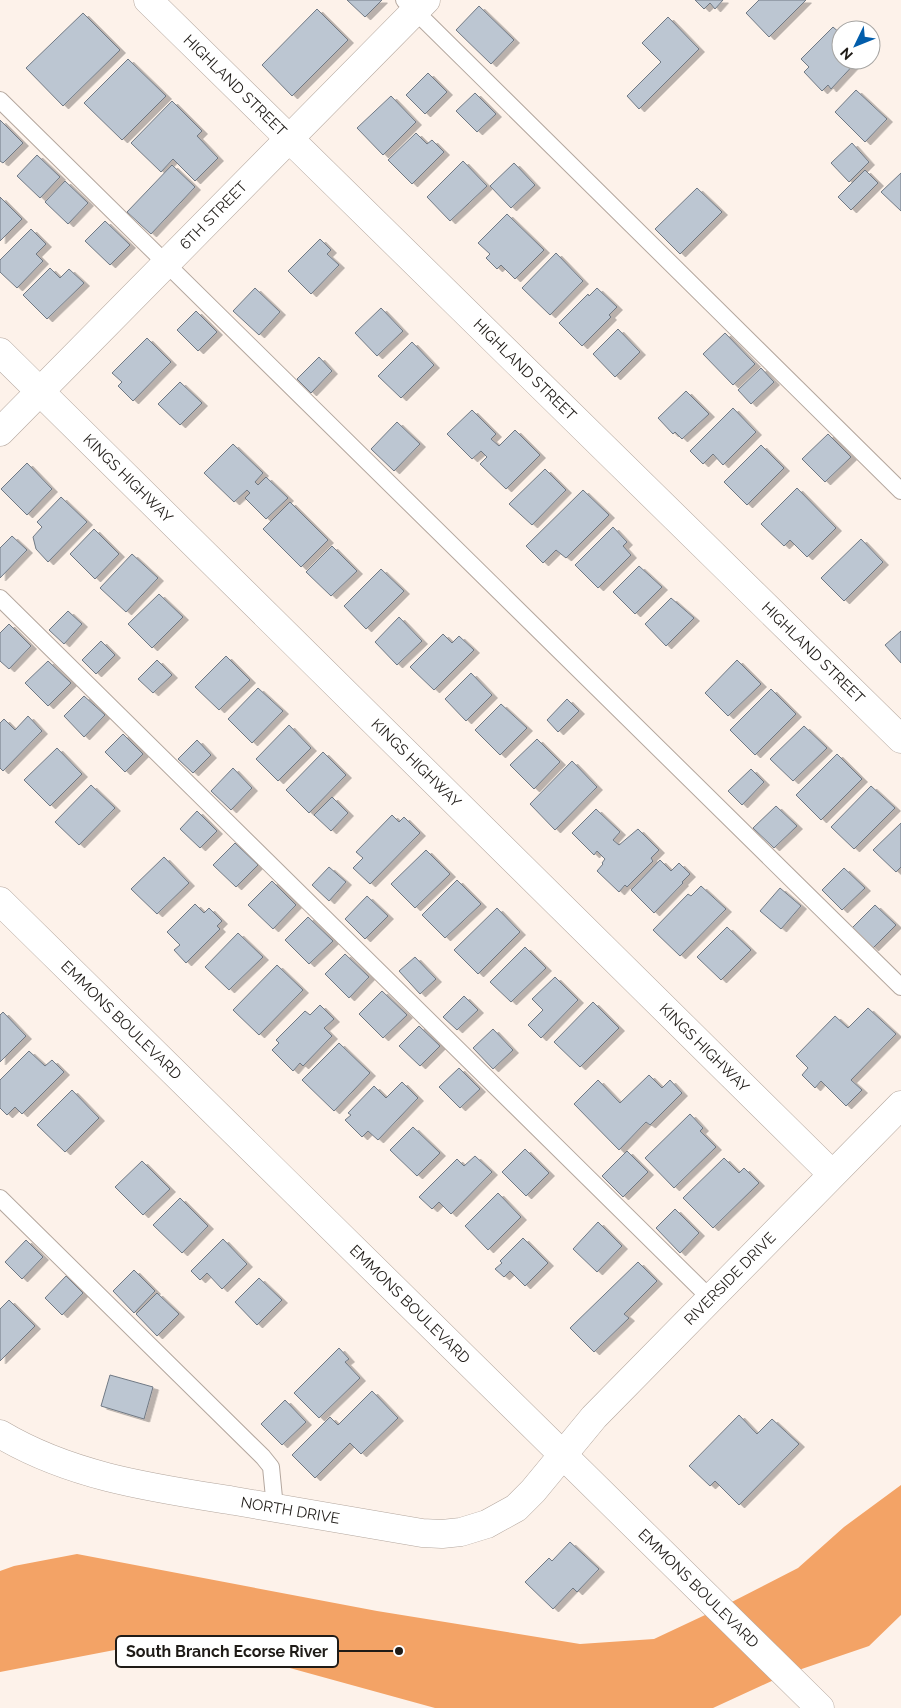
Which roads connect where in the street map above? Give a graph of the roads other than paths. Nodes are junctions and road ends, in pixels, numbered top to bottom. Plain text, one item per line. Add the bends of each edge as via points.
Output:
1 (148, 0) edge
2 (415, 4) edge
3 (0, 100) edge
4 (289, 140) junction
5 (166, 264) junction
6 (0, 352) edge
7 (40, 392) junction
8 (0, 432) edge
9 (901, 491) edge
10 (0, 598) edge
11 (901, 739) edge
12 (0, 901) edge
13 (901, 986) edge
14 (901, 1105) edge
15 (832, 1174) junction
16 (0, 1198) edge
17 (710, 1298) junction
18 (0, 1434) edge
19 (561, 1455) junction
20 (275, 1508) junction
21 (820, 1708) edge

1 - 4 street, HIGHLAND STREET
2 - 4 street, 6TH STREET
2 - 9 lane
3 - 5 lane
4 - 5 street, 6TH STREET
4 - 11 street, HIGHLAND STREET
5 - 7 street, 6TH STREET
5 - 13 lane
6 - 7 street, KINGS HIGHWAY
7 - 8 street, 6TH STREET
7 - 15 street, KINGS HIGHWAY
10 - 17 lane
12 - 19 street, EMMONS BOULEVARD
14 - 15 street, RIVERSIDE DRIVE
15 - 17 street, RIVERSIDE DRIVE
16 - 20 lane via 263,1457 271,1467
17 - 19 street, RIVERSIDE DRIVE
18 - 20 street, NORTH DRIVE via 52,1460 88,1473 138,1485
19 - 20 street, NORTH DRIVE via 516,1508 487,1524 461,1532 422,1533
19 - 21 street, EMMONS BOULEVARD

